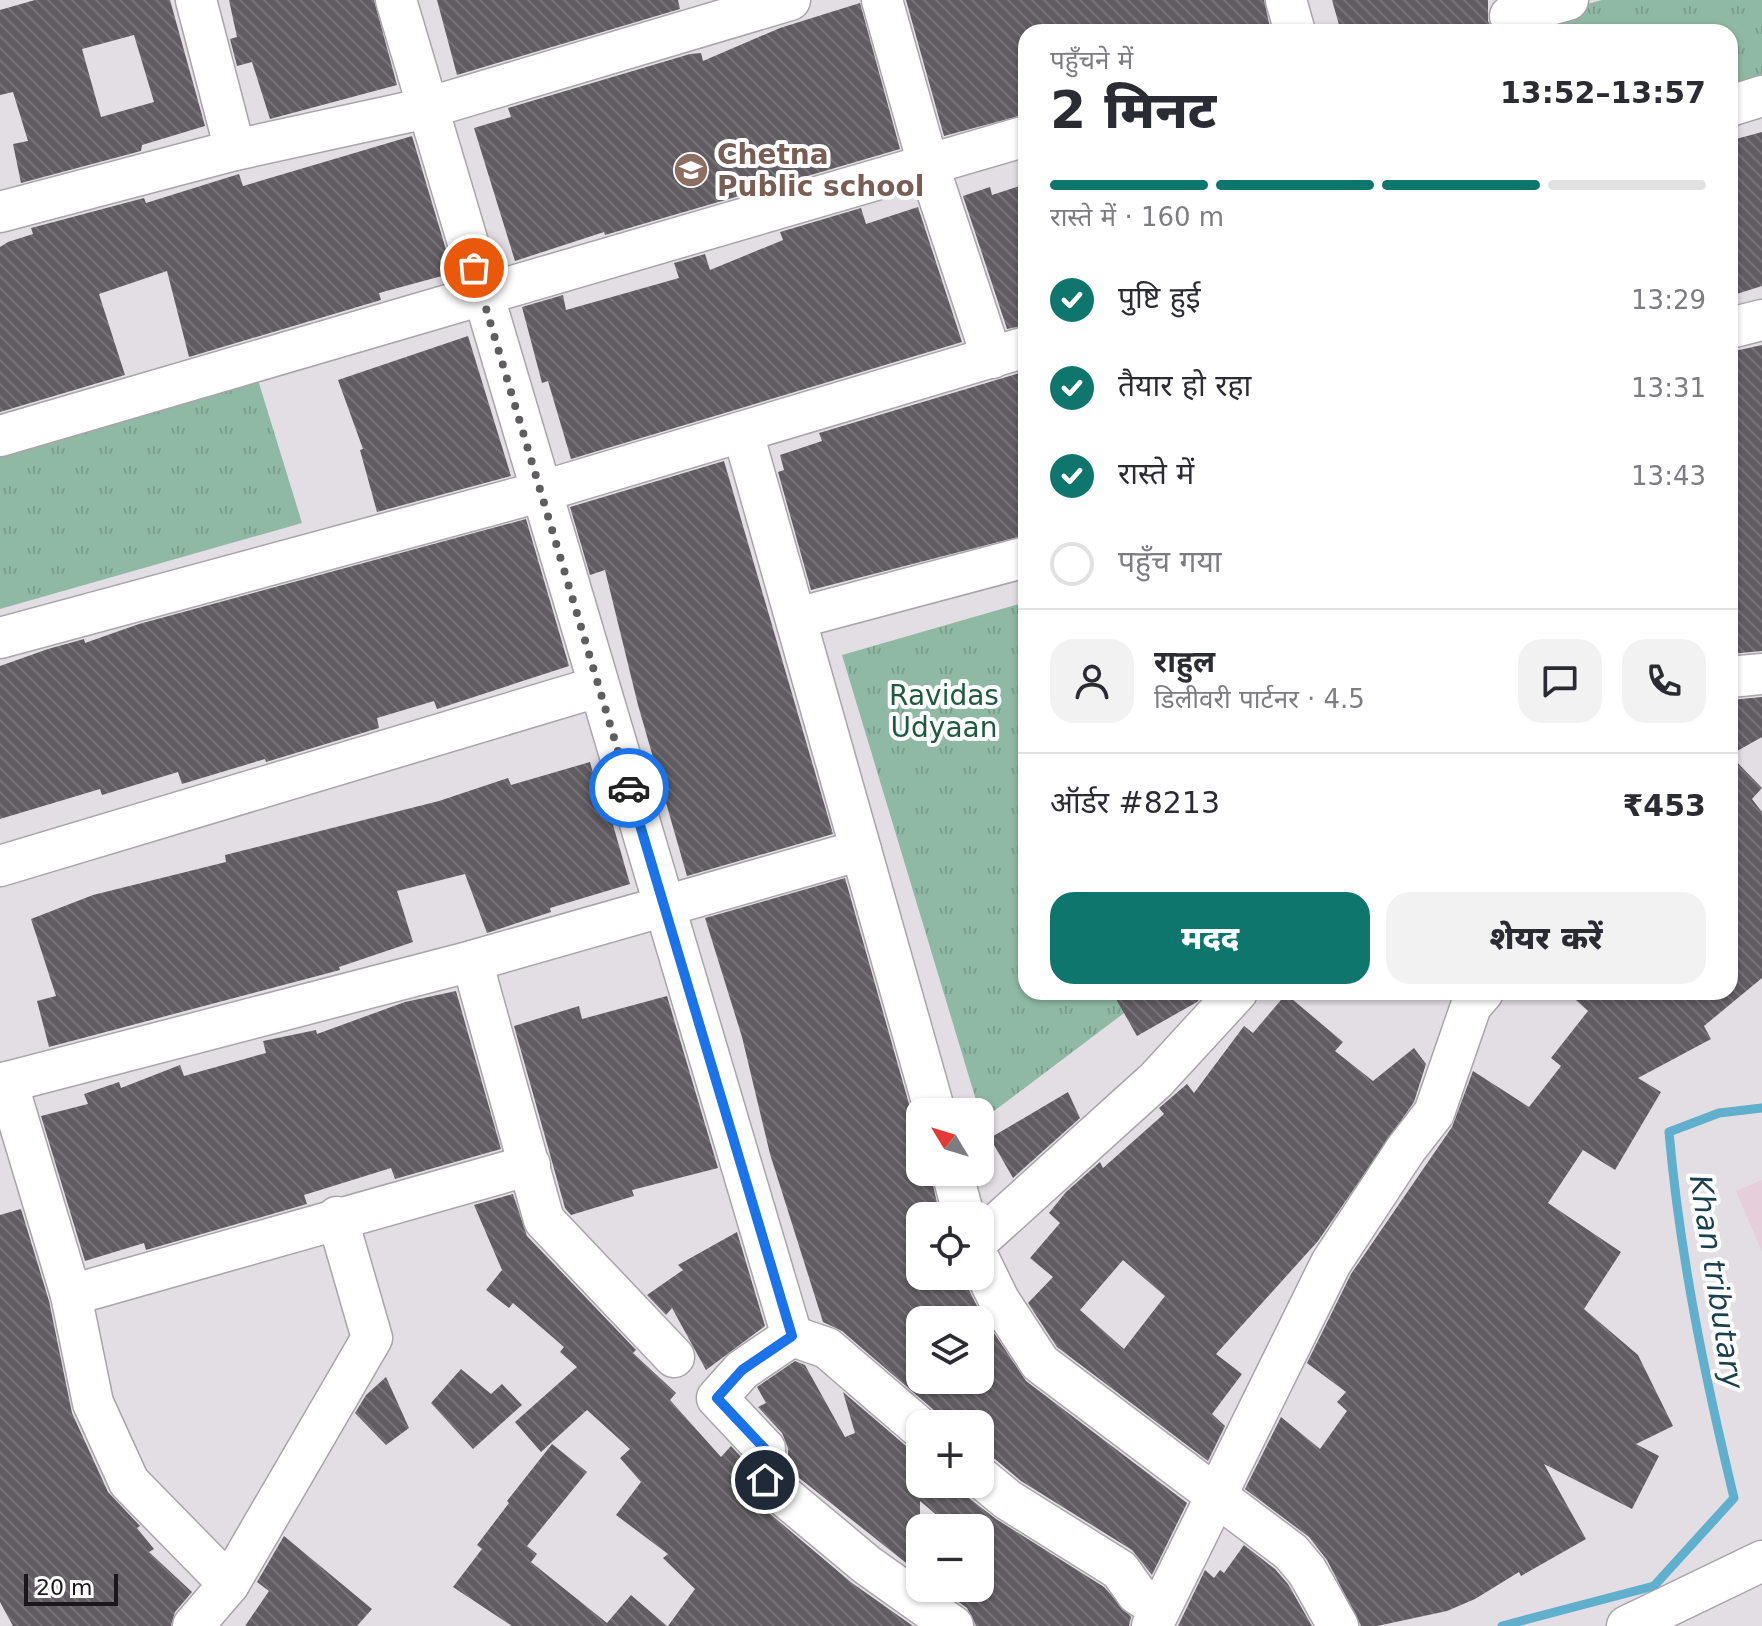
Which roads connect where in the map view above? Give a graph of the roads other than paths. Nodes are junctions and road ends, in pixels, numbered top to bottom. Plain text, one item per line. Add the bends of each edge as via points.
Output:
1 (196, 0) edge
2 (396, 0) edge
3 (790, 0) edge
4 (882, 0) edge
5 (1286, 0) edge
6 (1568, 0) edge
7 (709, 12) edge
8 (1511, 16) edge
9 (1293, 24) edge
10 (1762, 96) edge
11 (1738, 104) edge
12 (427, 108) junction
13 (1018, 138) edge
14 (235, 150) junction
15 (928, 164) junction
16 (0, 212) edge
17 (482, 295) junction
18 (1762, 320) edge
19 (1738, 326) edge
20 (1009, 352) edge
21 (743, 433) junction
22 (0, 436) edge
23 (543, 491) junction
24 (1018, 559) edge
25 (797, 618) junction
26 (0, 638) edge
27 (1762, 674) edge
28 (1738, 676) edge
29 (597, 687) junction
30 (861, 850) junction
31 (0, 866) edge
32 (667, 907) junction
33 (472, 961) junction
34 (1230, 1000) edge
35 (1476, 1000) edge
36 (3, 1083) edge
37 (931, 1098) edge
38 (530, 1165) junction
39 (337, 1217) junction
40 (994, 1226) edge
41 (994, 1290) edge
42 (71, 1295) junction
43 (792, 1336) junction
44 (674, 1357) dead end
45 (906, 1416) edge
46 (994, 1488) edge
47 (1216, 1494) junction
48 (1762, 1561) edge
49 (229, 1584) junction
50 (1156, 1617) edge
51 (193, 1626) edge
52 (953, 1626) edge
53 (1338, 1626) edge
54 (1627, 1626) edge

1 - 14 street
2 - 12 street
3 - 7 street
4 - 15 street
5 - 9 street
6 - 8 street
7 - 12 street
10 - 11 street
12 - 14 street
12 - 17 street
13 - 15 street
14 - 16 street
15 - 17 street
15 - 20 street
17 - 22 street
17 - 23 street
18 - 19 street
20 - 21 street
21 - 23 street
21 - 25 street
23 - 26 street
23 - 29 street
24 - 25 street
25 - 30 street
27 - 28 street
29 - 31 street
29 - 32 street
30 - 32 street
30 - 37 street
32 - 33 street
32 - 43 street
33 - 36 street
33 - 38 street
34 - 40 street via 1156,1080
35 - 47 street via 1434,1113 1331,1263
36 - 42 street
38 - 39 street
38 - 44 street via 544,1220
39 - 42 street
39 - 49 street via 372,1338
41 - 47 street via 1040,1363
42 - 49 street via 93,1403 129,1482
43 - 45 street via 827,1348
43 - 52 street via 742,1370 717,1398 765,1449 765,1480 867,1565
46 - 50 street via 1120,1570
47 - 50 street
47 - 53 street via 1291,1552
48 - 54 street
49 - 51 street

